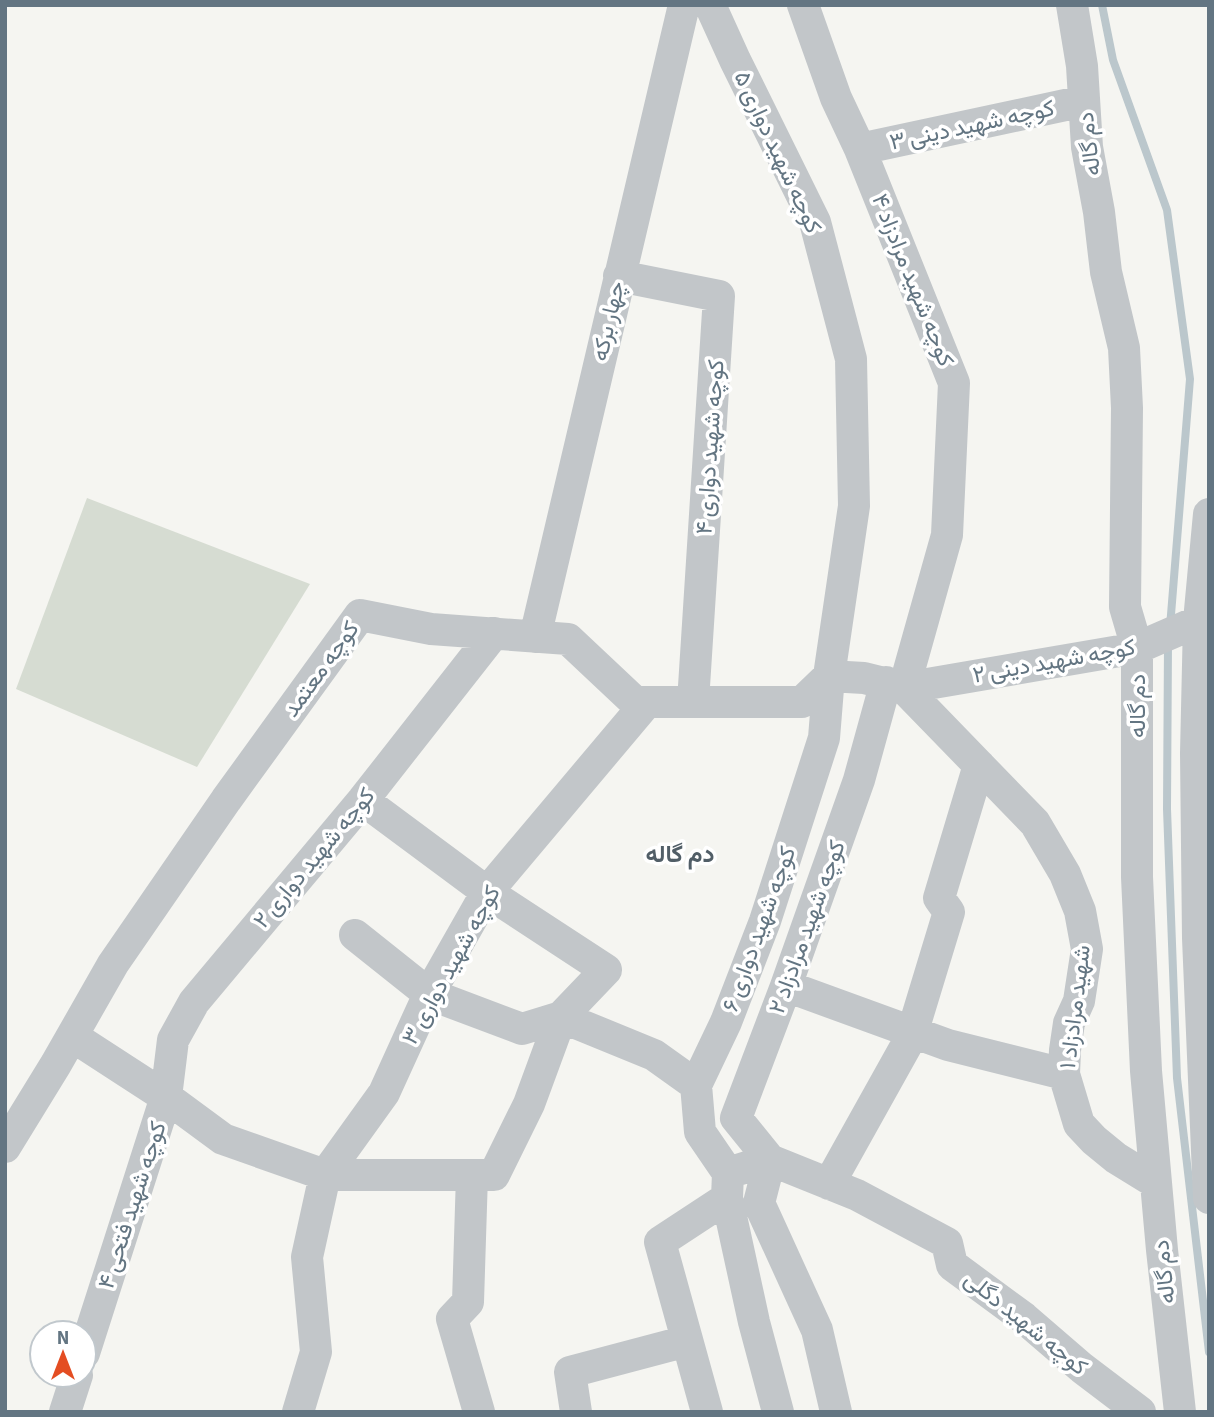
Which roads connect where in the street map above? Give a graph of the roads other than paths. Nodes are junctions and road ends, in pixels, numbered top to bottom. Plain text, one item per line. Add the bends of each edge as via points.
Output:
1 (684, 5) edge
2 (710, 5) edge
3 (803, 5) edge
4 (1072, 5) edge
5 (1084, 101) junction
6 (860, 149) junction
7 (618, 276) junction
8 (1209, 514) edge
9 (1199, 621) junction
10 (494, 633) junction
11 (535, 637) junction
12 (1137, 648) junction
13 (829, 676) junction
14 (895, 685) junction
15 (647, 702) junction
16 (693, 702) junction
17 (979, 765) junction
18 (363, 800) junction
19 (487, 892) junction
20 (355, 934) dead end
21 (786, 986) junction
22 (429, 994) junction
23 (561, 1017) junction
24 (913, 1031) junction
25 (72, 1036) junction
26 (1064, 1074) junction
27 (696, 1085) junction
28 (1206, 1085) edge
29 (166, 1097) junction
30 (5, 1147) edge
31 (770, 1160) junction
32 (325, 1175) junction
33 (472, 1175) junction
34 (1155, 1182) junction
35 (829, 1184) junction
36 (728, 1185) junction
37 (1209, 1198) edge
38 (95, 1319) edge
39 (687, 1341) junction
40 (72, 1389) edge
41 (65, 1412) edge
42 (298, 1412) edge
43 (479, 1412) edge
44 (576, 1412) edge
45 (707, 1412) edge
46 (778, 1412) edge
47 (836, 1412) edge
48 (1140, 1412) edge
49 (1180, 1412) edge

1 - 7 street, چهار برکه
2 - 13 street, کوچه شهید دواری ۵ via 815,222 851,359 854,506
3 - 6 street, کوچه شهید مرادزاد ۴ via 836,98
4 - 5 street, دم گاله
5 - 6 street, کوچه شهید دینی ۳
5 - 12 street, دم گاله via 1106,272 1124,348 1125,607
6 - 14 street, کوچه شهید مرادزاد ۴ via 954,383 947,535
7 - 11 street, چهار برکه
7 - 16 street, کوچه شهید دواری ۴ via 719,296
8 - 9 street
9 - 12 street, کوچه شهید دینی ۲
9 - 28 street via 1198,938
10 - 11 street, کوچه معتمد
10 - 18 street, کوچه شهید دواری ۲
10 - 25 street, کوچه معتمد via 431,629 360,615 113,964
11 - 15 street, کوچه معتمد via 568,639 635,702
12 - 14 street, کوچه شهید دینی ۲
12 - 34 street, دم گاله via 1137,877
13 - 14 street, کوچه شهید دینی ۲
13 - 16 street, کوچه معتمد via 802,702
13 - 27 street, کوچه شهید دواری ۶ via 824,738 765,921
14 - 17 street, شهید مرادزاد ۱
14 - 21 street, کوچه شهید مرادزاد ۲
15 - 16 street, کوچه معتمد
15 - 19 street, کوچه شهید دواری ۳
17 - 24 street via 939,898 949,912
17 - 26 street, شهید مرادزاد ۱ via 1041,832 1080,911 1087,948 1079,1001 1069,1023
18 - 19 street
18 - 29 street, کوچه شهید دواری ۲ via 194,1002 173,1040
19 - 22 street, کوچه شهید دواری ۳
19 - 23 street via 606,970
20 - 22 street
21 - 24 street
21 - 31 street, کوچه شهید مرادزاد ۲ via 736,1118
22 - 23 street via 522,1029
22 - 32 street, کوچه شهید دواری ۳ via 384,1093
23 - 27 street via 654,1055
23 - 33 street via 529,1104 494,1175
24 - 26 street via 948,1045
24 - 35 street
25 - 29 street
25 - 30 street, کوچه معتمد
26 - 34 street, شهید مرادزاد ۱ via 1079,1124 1116,1158
27 - 36 street via 701,1132
28 - 37 street
29 - 32 street via 223,1139
29 - 38 street, کوچه شهید فتحی ۴
31 - 35 street, کوچه شهید دگلی
31 - 36 street
31 - 47 street via 759,1203 817,1330
32 - 33 street
32 - 42 street via 307,1257 316,1352
33 - 43 street via 468,1302 452,1319
34 - 49 street, دم گاله
35 - 48 street, کوچه شهید دگلی via 947,1243 952,1265
36 - 39 street via 660,1242
36 - 46 street via 754,1322
39 - 44 street via 570,1372
39 - 45 street
40 - 41 street

